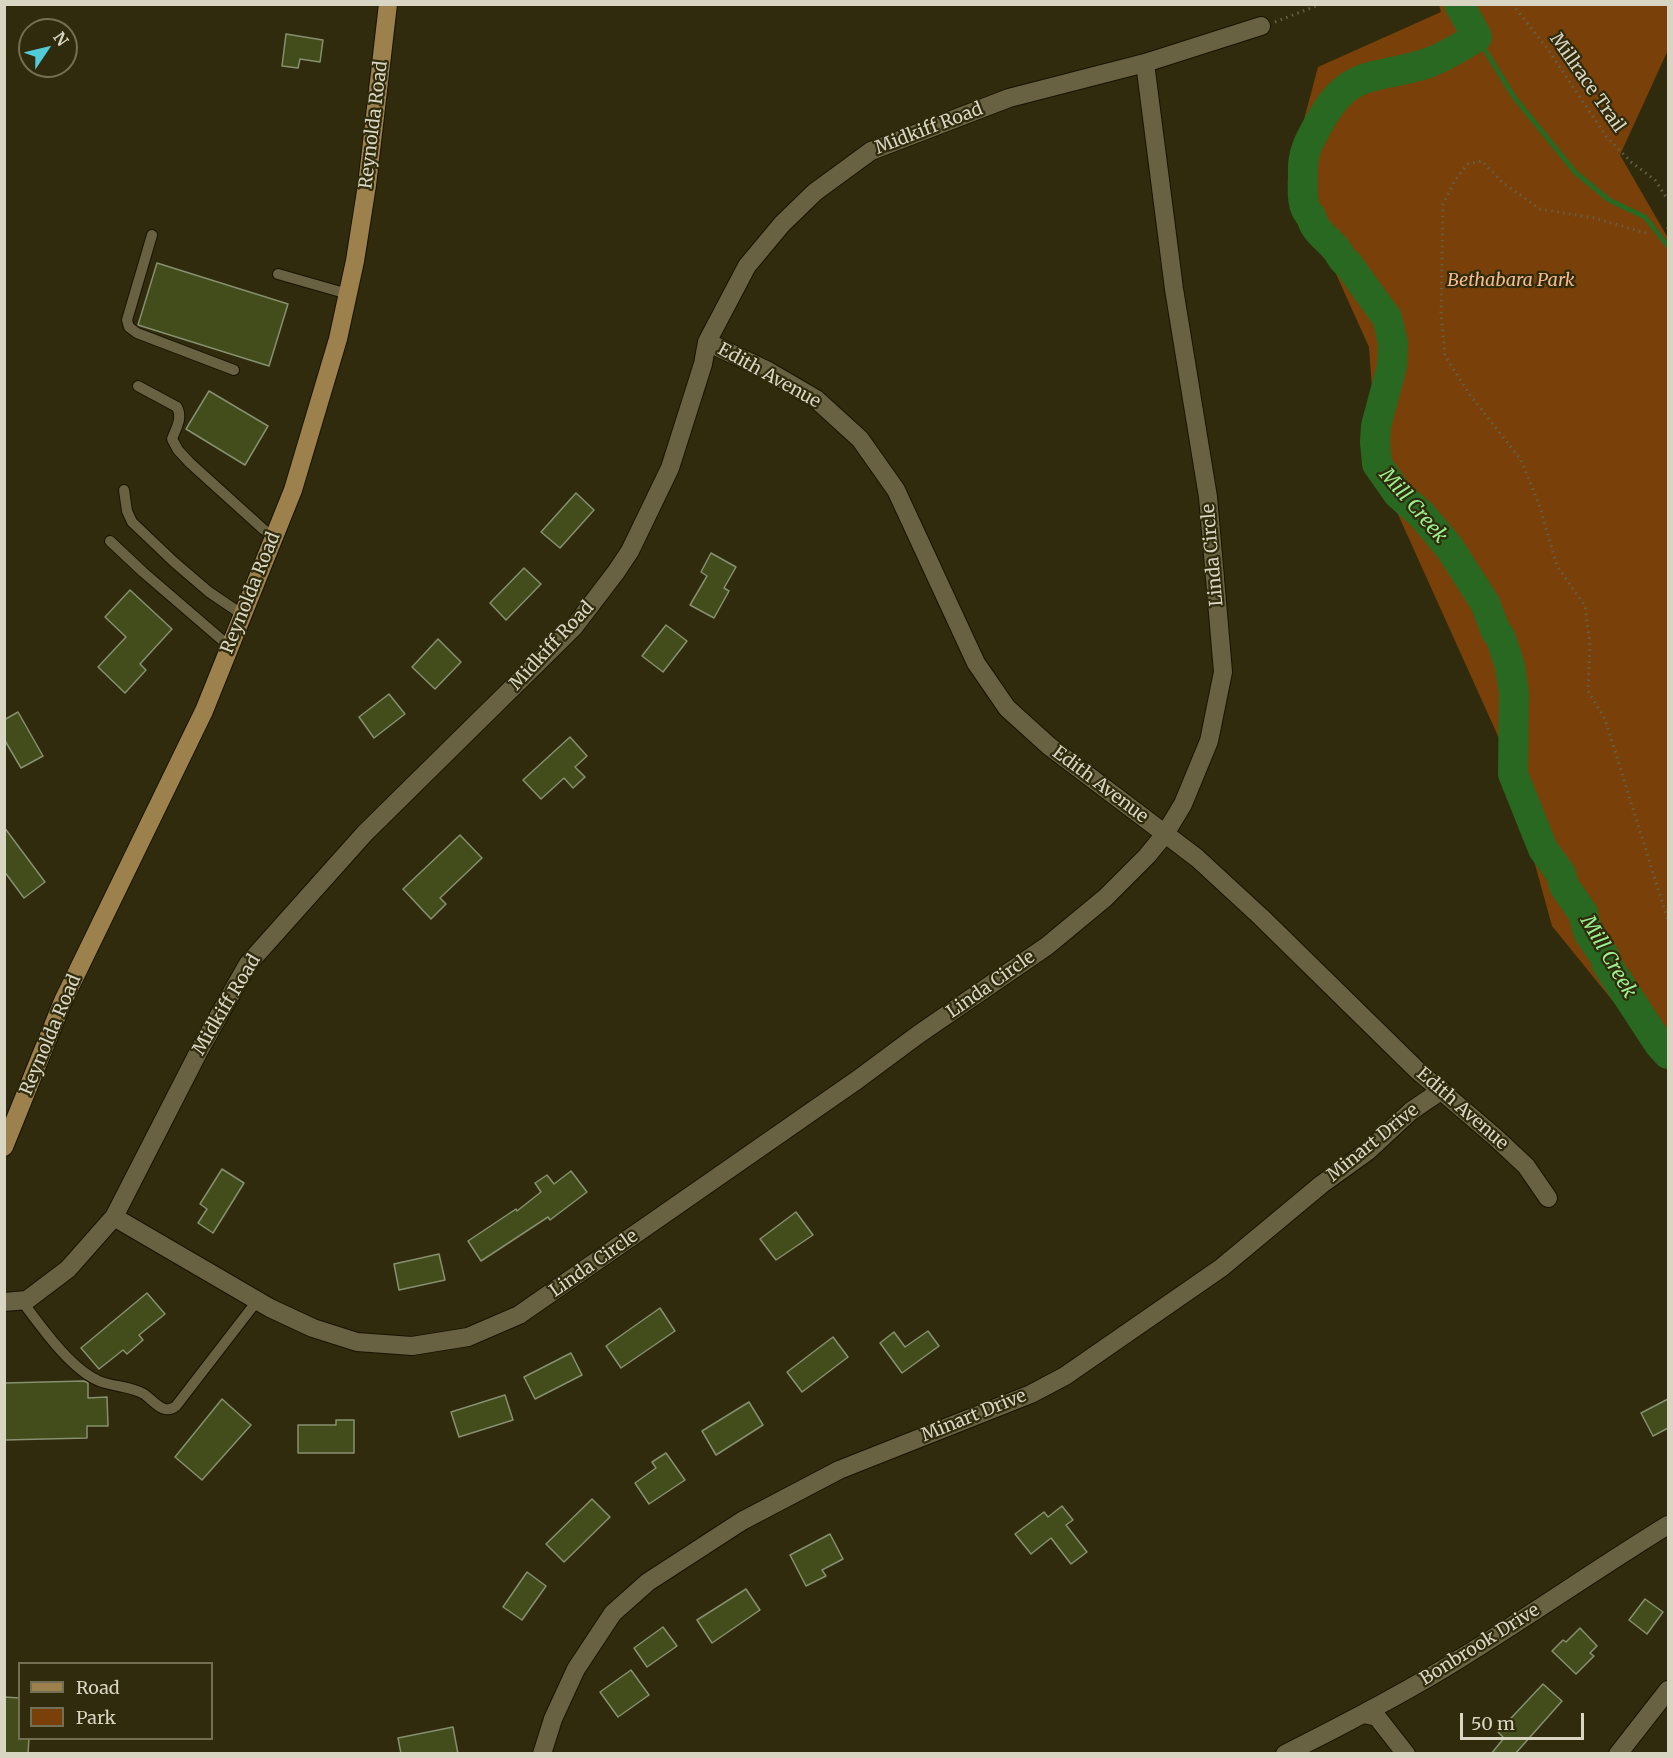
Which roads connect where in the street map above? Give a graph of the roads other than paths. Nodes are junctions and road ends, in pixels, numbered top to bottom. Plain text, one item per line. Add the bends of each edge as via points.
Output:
1 (388, 4) edge
2 (1261, 27) road end
3 (1145, 63) junction
4 (152, 235) dead end
5 (278, 274) dead end
6 (348, 294) junction
7 (707, 342) junction
8 (234, 370) dead end
9 (138, 386) dead end
10 (124, 490) dead end
11 (273, 538) junction
12 (110, 541) dead end
13 (243, 615) junction
14 (229, 646) junction
15 (1165, 834) junction
16 (1442, 1090) junction
17 (4, 1147) edge
18 (1548, 1198) dead end
19 (114, 1217) junction
20 (13, 1301) edge
21 (257, 1301) junction
22 (1668, 1525) edge
23 (1668, 1690) edge
24 (1364, 1714) junction
25 (542, 1754) edge
26 (1285, 1754) edge
27 (1406, 1754) edge
28 (1618, 1754) edge

1 - 6 main road, Reynolda Road via 367,185
2 - 3 street, Midkiff Road
3 - 7 street, Midkiff Road via 1009,98 871,151 814,192 782,224 747,266
3 - 15 street, Linda Circle via 1174,289 1209,506 1223,672 1209,741
4 - 8 lane via 127,320 129,327
5 - 6 lane
6 - 11 main road, Reynolda Road via 296,479
7 - 15 street, Edith Avenue via 816,399 860,439 896,490 976,663 1007,708 1048,746
7 - 19 street, Midkiff Road via 670,468 616,572 574,627 364,833 248,963
9 - 11 lane via 177,407 179,421 172,439 178,450
10 - 13 lane via 132,522 208,592
11 - 13 main road, Reynolda Road
12 - 14 lane
13 - 14 main road, Reynolda Road
14 - 17 main road, Reynolda Road via 204,711 63,1001
15 - 16 street, Edith Avenue via 1261,917
15 - 21 street, Linda Circle via 1105,898 1047,946 519,1315 468,1337 412,1346 357,1342 313,1328
16 - 18 street, Edith Avenue via 1526,1166
16 - 25 street, Minart Drive via 1221,1268 1065,1376 1031,1394 839,1470 742,1521 648,1582 613,1613 576,1669
19 - 20 street, Midkiff Road via 68,1269 27,1300
19 - 21 street, Linda Circle
20 - 21 lane via 81,1369 99,1381 144,1394 165,1410 176,1406
22 - 24 street, Bonbrook Drive via 1461,1658
23 - 28 street
24 - 26 street, Bonbrook Drive
24 - 27 street via 1377,1716

